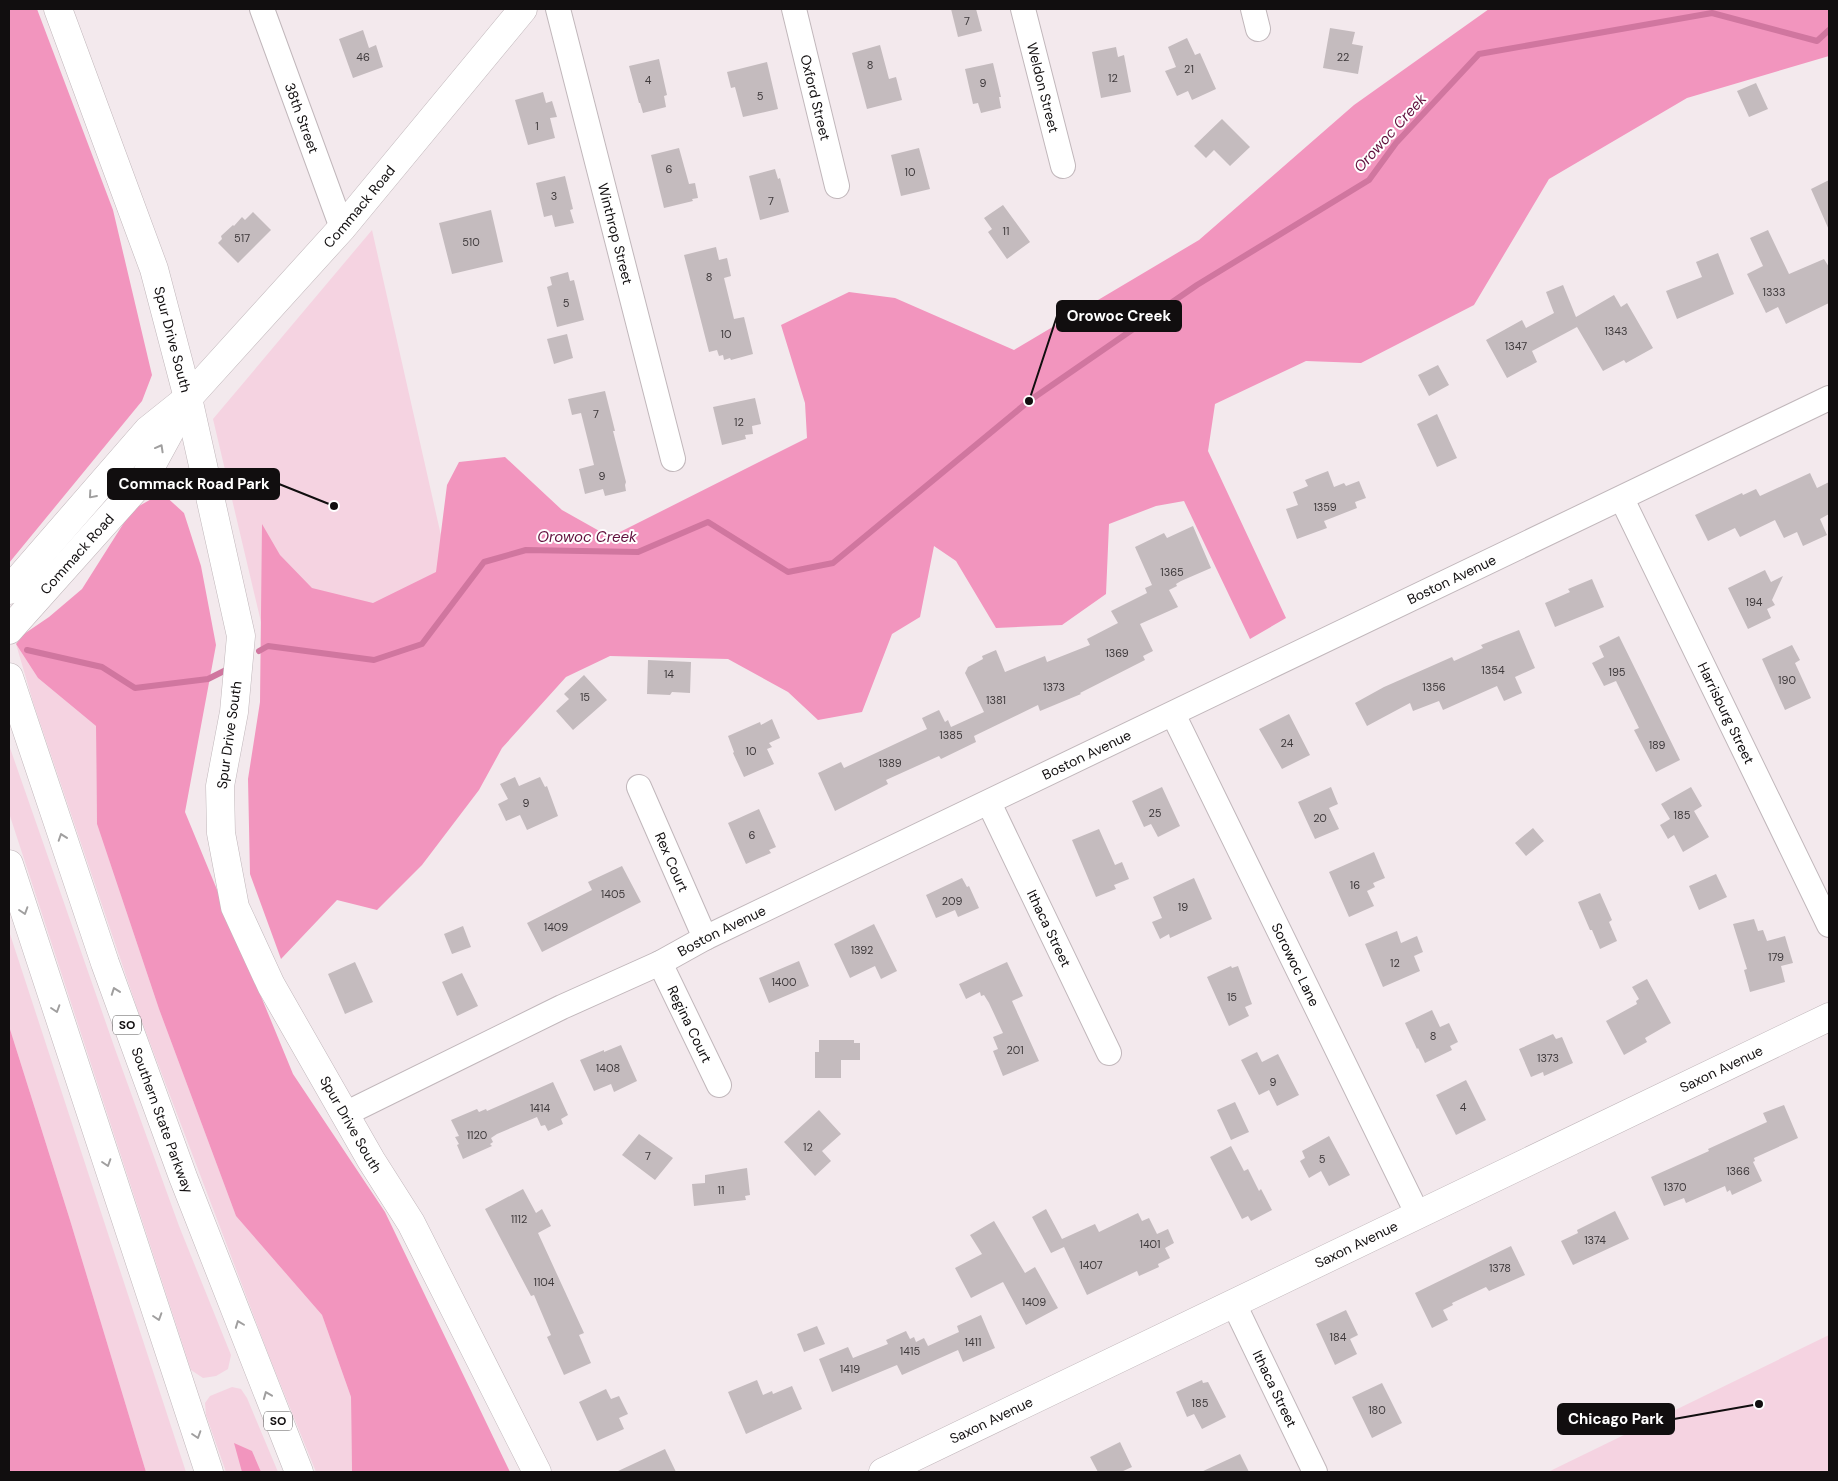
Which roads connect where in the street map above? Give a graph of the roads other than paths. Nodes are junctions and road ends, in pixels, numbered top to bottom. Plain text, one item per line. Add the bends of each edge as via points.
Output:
1 (58, 9) edge
2 (262, 9) edge
3 (523, 9) edge
4 (558, 9) edge
5 (794, 9) edge
6 (1023, 9) edge
7 (1062, 166) dead end
8 (837, 186) dead end
9 (342, 228) junction
10 (188, 398) junction
11 (1829, 398) edge
12 (673, 459) dead end
13 (1622, 499) junction
14 (9, 590) edge
15 (13, 624) edge
16 (9, 677) edge
17 (1173, 714) junction
18 (640, 787) dead end
19 (989, 802) junction
20 (9, 864) edge
21 (1829, 926) edge
22 (705, 938) junction
23 (660, 963) junction
24 (1829, 1017) edge
25 (1109, 1053) dead end
26 (719, 1085) dead end
27 (345, 1114) junction
28 (1418, 1215) junction
29 (1234, 1304) junction
30 (209, 1472) edge
31 (299, 1472) edge
32 (537, 1472) edge
33 (883, 1472) edge
34 (1315, 1472) edge

1 - 10 main road, Spur Drive South via 154,269
2 - 9 street, 38th Street
3 - 9 main road, Commack Road
4 - 12 street, Winthrop Street
5 - 8 street, Oxford Street
6 - 7 street, Weldon Street
9 - 10 main road, Commack Road
10 -> 14 main road, Commack Road via 148,430
15 -> 10 main road, Commack Road via 144,479
10 - 27 main road, Spur Drive South via 241,636 234,712 220,786 221,833 235,907 271,985
11 - 13 street, Boston Avenue
13 - 17 street, Boston Avenue
13 - 21 street, Harrisburg Street
31 -> 16 main road, Southern State Parkway / SO via 250,1351 105,963
17 - 19 street, Boston Avenue
17 - 28 street, Sorowoc Lane
18 - 22 street, Rex Court
19 - 22 street, Boston Avenue
19 - 25 street, Ithaca Street
20 -> 30 main road
22 - 23 street, Boston Avenue
23 - 26 street, Regina Court
23 - 27 street, Boston Avenue via 562,1007
24 - 28 main road, Saxon Avenue
27 - 32 main road, Spur Drive South via 411,1223
28 - 29 main road, Saxon Avenue
29 - 33 main road, Saxon Avenue
29 - 34 street, Ithaca Street

